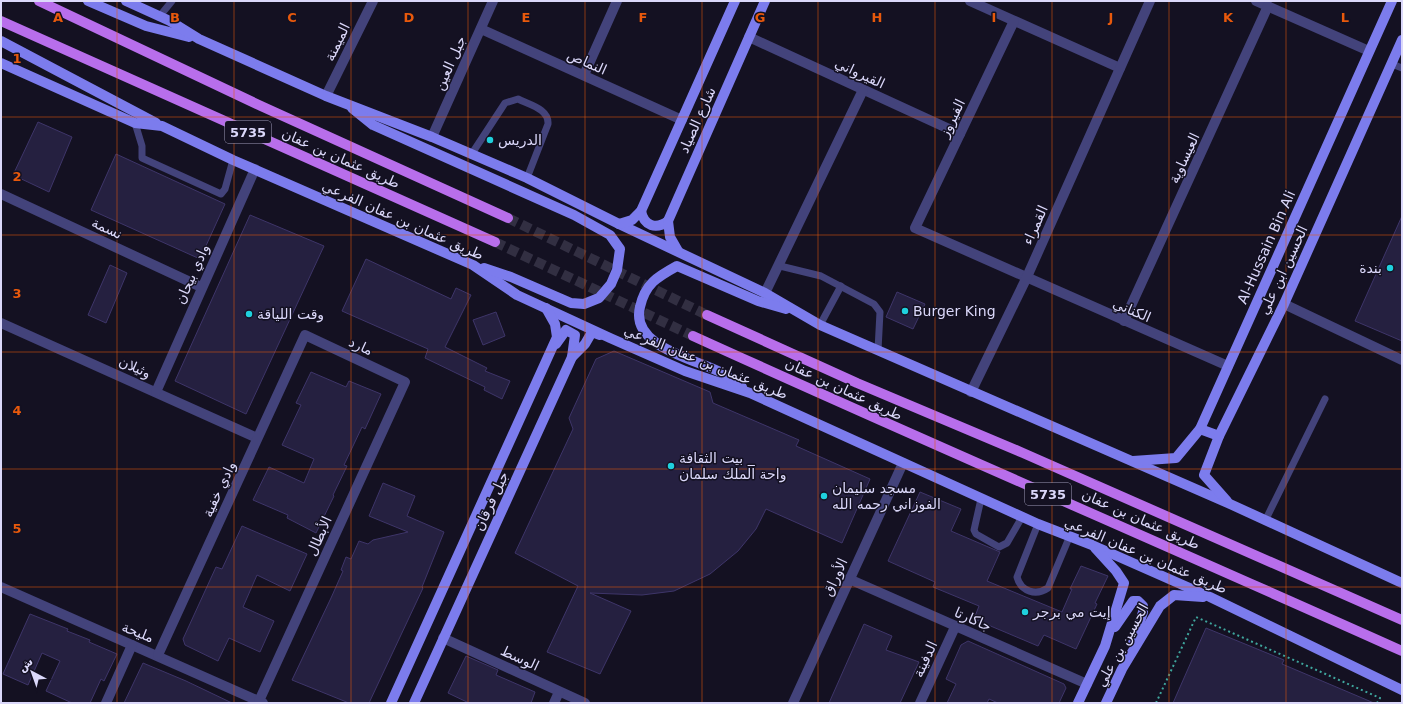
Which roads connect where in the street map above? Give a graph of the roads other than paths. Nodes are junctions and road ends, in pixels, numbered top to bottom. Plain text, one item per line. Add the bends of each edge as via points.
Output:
1 (39, 1) edge
2 (88, 1) edge
3 (126, 1) edge
4 (172, 1) edge
5 (373, 1) edge
6 (493, 1) edge
7 (617, 1) edge
8 (735, 1) edge
9 (765, 1) edge
10 (970, 1) edge
11 (1150, 1) edge
12 (1256, 1) edge
13 (1392, 1) edge
14 (1268, 6) junction
15 (159, 17) junction
16 (1, 21) edge
17 (1014, 21) junction
18 (481, 29) junction
19 (748, 37) junction
20 (198, 39) junction
21 (1402, 40) edge
22 (1, 41) edge
23 (1369, 51) junction
24 (1, 63) edge
25 (1392, 64) junction
26 (1120, 68) junction
27 (1402, 68) edge
28 (584, 75) junction
29 (863, 90) junction
30 (326, 96) junction
31 (342, 100) junction
32 (682, 120) junction
33 (135, 123) junction
34 (162, 126) junction
35 (960, 134) junction
36 (432, 137) junction
37 (471, 155) junction
38 (233, 160) junction
39 (256, 169) junction
40 (527, 178) junction
41 (1, 194) edge
42 (641, 211) junction
43 (508, 218) tunnel mouth
44 (668, 221) junction
45 (619, 224) junction
46 (915, 228) joint
47 (495, 242) tunnel mouth
48 (678, 250) junction
49 (473, 265) junction
50 (780, 266) junction
51 (1026, 279) junction
52 (841, 286) junction
53 (201, 287) junction
54 (765, 293) junction
55 (1284, 304) junction
56 (546, 308) junction
57 (798, 312) junction
58 (707, 314) tunnel mouth
59 (1124, 321) junction
60 (1, 323) edge
61 (820, 325) junction
62 (305, 335) joint
63 (694, 336) tunnel mouth
64 (610, 338) junction
65 (878, 350) junction
66 (550, 353) junction
67 (572, 357) junction
68 (1402, 360) edge
69 (1228, 366) junction
70 (405, 382) joint
71 (156, 392) junction
72 (971, 392) junction
73 (750, 393) junction
74 (1325, 399) dead end
75 (1200, 429) junction
76 (1219, 436) junction
77 (257, 438) junction
78 (1130, 461) junction
79 (903, 463) junction
80 (981, 499) junction
81 (1230, 504) junction
82 (1022, 517) junction
83 (1265, 521) junction
84 (1038, 524) junction
85 (1069, 538) junction
86 (1092, 545) junction
87 (849, 579) junction
88 (1402, 583) edge
89 (1, 587) edge
90 (1210, 598) junction
91 (1402, 620) edge
92 (955, 627) junction
93 (443, 638) junction
94 (132, 645) junction
95 (1105, 646) junction
96 (1402, 651) edge
97 (158, 655) junction
98 (1128, 658) junction
99 (1087, 684) junction
100 (1402, 690) edge
101 (559, 692) junction
102 (261, 702) edge
103 (106, 703) edge
104 (391, 703) edge
105 (414, 703) edge
106 (554, 703) edge
107 (585, 703) edge
108 (794, 703) edge
109 (920, 703) edge
110 (1078, 703) edge
111 (1106, 703) edge

1 - 43 main road, طريق عثمان بن عفان / 5735 via 261,106
2 - 20 street via 146,26
3 - 15 street
4 - 15 lane
5 - 30 street, الميمنة
6 - 18 street, جبل العين
7 - 28 street
8 - 32 street, شارع الصياد
9 - 19 street, شارع الصياد
10 - 17 street
11 - 26 street, القمراء
12 - 14 street
13 - 23 street, Al-Hussain Bin Ali
14 - 23 street
14 - 59 street, العيساوية
15 - 20 street
16 - 47 main road, طريق عثمان بن عفان / 5735
17 - 26 street
17 - 35 street, الفيروز
18 - 28 street, النماص
18 - 36 street, جبل العين
19 - 29 street, القيرواني
19 - 44 street, شارع الصياد
20 - 30 street
21 - 25 street, الحسين ابن علي
22 - 34 street
23 - 69 street, Al-Hussain Bin Ali
24 - 33 street, طريق عثمان بن عفان الفرعي
25 - 27 lane
25 - 55 street, الحسين ابن علي
26 - 51 street, القمراء
28 - 32 street, النماص
29 - 35 street, القيرواني
29 - 50 street
30 - 31 street
31 - 36 street
31 - 49 street via 373,125 574,215 610,235 620,249 617,270 611,284 599,298 584,304 571,303 511,277
32 - 42 street, شارع الصياد
33 - 34 street, طريق عثمان بن عفان الفرعي
33 - 38 lane via 142,146 142,158 221,194 225,189
34 - 38 street, طريق عثمان بن عفان الفرعي
35 - 46 street, الفيروز
36 - 37 street
37 - 40 street
37 - 40 lane via 505,103 518,99 546,112 548,117 548,124
38 - 39 street, طريق عثمان بن عفان الفرعي
39 - 49 street, طريق عثمان بن عفان الفرعي
39 - 53 street, وادي بيحان
40 - 45 street
41 - 53 street, نسمة
42 - 44 street via 648,224 655,227 662,226
42 - 45 street via 632,220
44 - 48 street via 670,237
45 - 48 street
46 - 51 street, الكناني
48 - 54 street
49 - 56 street, طريق عثمان بن عفان الفرعي via 518,295
50 - 52 lane via 821,276
50 - 54 street
51 - 59 street, الكناني
51 - 72 street, القمراء
52 - 61 lane
52 - 65 lane via 878,308
53 - 71 street, وادي بيحان
54 - 57 street
55 - 68 street
55 - 76 street, الحسين ابن علي
56 - 64 street, طريق عثمان بن عفان الفرعي
56 - 66 street, جبل فرقان via 555,324 557,337
57 - 61 street
57 - 73 street via 758,301 677,266 659,276 643,293 637,316 643,330 652,340 722,373
58 - 91 main road, طريق عثمان بن عفان / 5735 via 857,383 1031,456
59 - 69 street, الكناني
60 - 71 street, وثيلان
61 - 65 street
62 - 70 street, مارد
62 - 77 street, وادي خفية
63 - 96 main road, طريق عثمان بن عفان / 5735 via 894,428
64 - 67 street, جبل فرقان via 592,332 585,344
64 - 73 street, طريق عثمان بن عفان الفرعي via 691,374
65 - 72 street
66 - 67 street via 566,330 575,335
66 - 104 street, جبل فرقان
67 - 93 street, جبل فرقان
69 - 75 street, Al-Hussain Bin Ali
70 - 102 street, الأبطال
71 - 77 street, وثيلان
72 - 78 street
73 - 79 street, طريق عثمان بن عفان الفرعي
74 - 83 lane
75 - 76 street
75 - 78 street, Al-Hussain Bin Ali via 1176,458
76 - 81 street, الحسين ابن علي via 1204,475
77 - 97 street, وادي خفية
78 - 81 street
79 - 80 street, طريق عثمان بن عفان الفرعي
79 - 87 street, الأوراق
80 - 82 street, طريق عثمان بن عفان الفرعي
80 - 82 lane via 974,530 976,534 999,547 1007,543
81 - 83 street
82 - 84 street, طريق عثمان بن عفان الفرعي
83 - 88 street
84 - 85 street, طريق عثمان بن عفان الفرعي
84 - 85 lane via 1017,577 1023,588 1036,593 1048,588
85 - 86 street, طريق عثمان بن عفان الفرعي
86 - 90 street, طريق عثمان بن عفان الفرعي
86 - 95 street, الحسين بن علي via 1124,582
87 - 92 street, جاكارتا
87 - 108 street, الأوراق
89 - 94 street, مليحة
90 - 98 street, الحسين بن علي via 1174,595 1160,606
90 - 100 street, طريق عثمان بن عفان الفرعي
92 - 99 street, جاكارتا
92 - 109 street, الدفينة
93 - 101 street, الوسط
93 - 105 street, جبل فرقان
94 - 97 street, مليحة
94 - 103 street
95 - 98 street via 1128,607 1133,601 1138,601 1143,606 1143,612
95 - 99 street, الحسين بن علي
97 - 102 street, مليحة
98 - 111 street, الحسين بن علي
99 - 110 street, الحسين بن علي
101 - 106 street
101 - 107 street, الوسط

